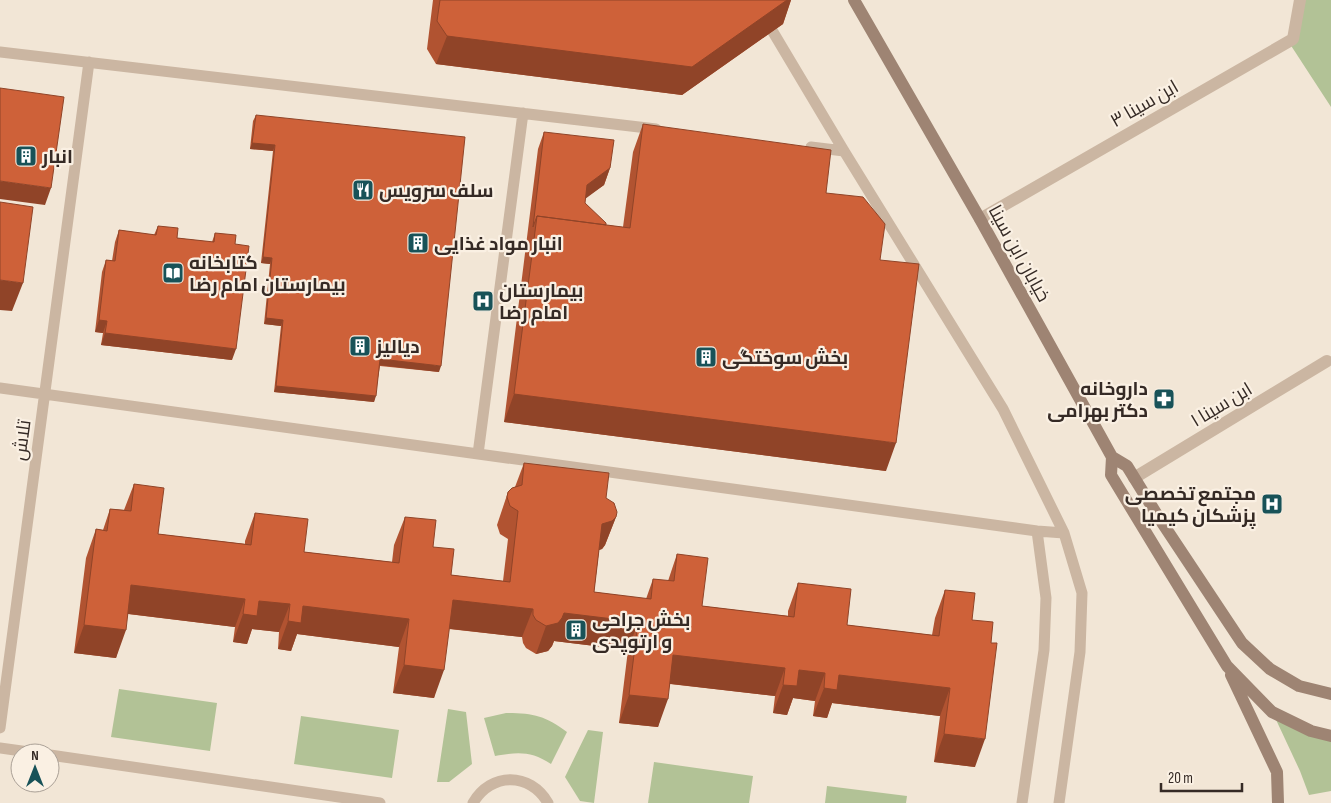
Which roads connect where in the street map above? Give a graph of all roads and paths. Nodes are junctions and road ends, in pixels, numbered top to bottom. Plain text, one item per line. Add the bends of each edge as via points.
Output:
1 (754, 0) edge
2 (854, 0) edge
3 (1300, 0) edge
4 (0, 52) edge
5 (89, 62) junction
6 (523, 113) junction
7 (669, 130) edge
8 (796, 145) edge
9 (844, 151) junction
10 (980, 219) junction
11 (1327, 361) dead end
12 (0, 388) edge
13 (45, 394) junction
14 (478, 454) junction
15 (1112, 457) junction
16 (1134, 478) junction
17 (1037, 531) junction
18 (1064, 533) junction
19 (1227, 666) junction
20 (1331, 694) edge
21 (0, 728) edge
22 (1331, 736) edge
23 (60, 757) edge
24 (312, 798) edge
25 (380, 803) edge
26 (473, 803) edge
27 (548, 803) edge
28 (1022, 803) edge
29 (1059, 803) edge
30 (1278, 803) edge

1 - 9 lane
2 - 10 main road, خیابان ابن سینا
3 - 10 street, ابن سینا ۳ via 1293,39
4 - 5 lane
5 - 6 lane
5 - 13 lane, تلاش
6 - 7 lane
6 - 14 lane
8 - 9 lane
9 - 18 lane via 1003,409
10 - 15 main road, خیابان ابن سینا
11 - 16 street, ابن سینا ۱
12 - 13 lane
13 - 14 lane
13 - 21 lane, تلاش
14 - 17 lane
15 - 16 main road, خیابان ابن سینا via 1127,466
15 - 19 main road via 1111,475
16 - 20 main road, خیابان ابن سینا via 1242,643 1270,669 1299,686
17 - 18 lane
17 - 28 lane via 1046,598 1044,650
18 - 29 lane via 1082,593 1080,652
19 - 22 main road via 1272,712 1311,731
19 - 30 main road via 1277,772
23 - 24 lane
24 - 25 lane
26 - 27 lane via 484,788 494,782 516,780 536,788

